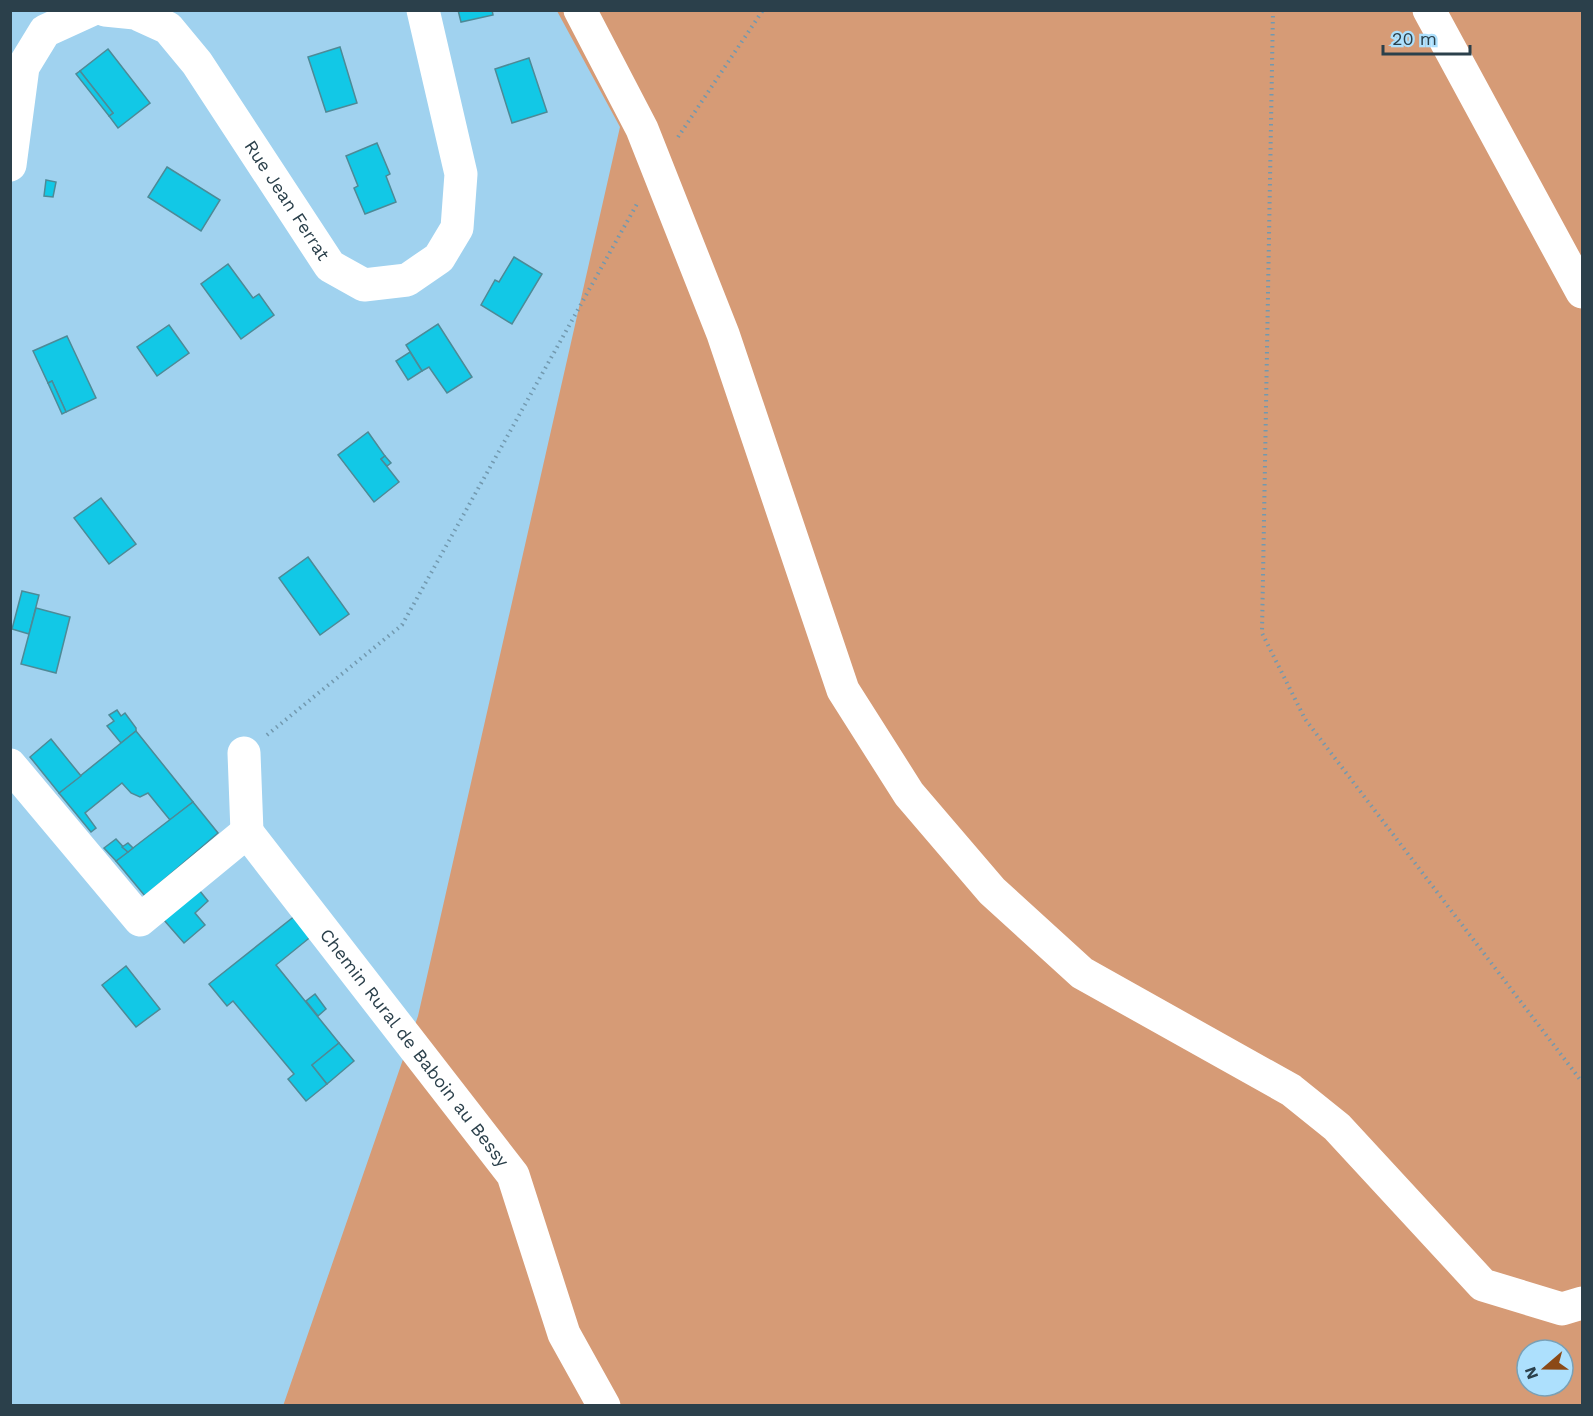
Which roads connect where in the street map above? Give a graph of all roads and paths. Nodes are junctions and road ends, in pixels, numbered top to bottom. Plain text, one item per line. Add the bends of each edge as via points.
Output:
1 (91, 10) edge
2 (105, 10) edge
3 (423, 10) edge
4 (580, 10) edge
5 (763, 10) edge
6 (1273, 10) edge
7 (1429, 10) edge
8 (14, 109) edge
9 (10, 165) edge
10 (657, 168) junction
11 (1582, 292) edge
12 (244, 753) joint
13 (10, 765) edge
14 (247, 832) junction
15 (1582, 1082) edge
16 (1582, 1303) edge
17 (604, 1406) edge

1 - 8 street via 45,31 23,67
2 - 3 street, Rue Jean Ferrat via 135,13 168,28 197,63 330,266 363,285 407,280 439,258 458,228 461,174
4 - 10 street via 642,129
5 - 10 path
6 - 15 path via 1262,633 1305,719
7 - 11 street
8 - 9 street
10 - 12 path via 402,625
10 - 16 street via 723,334 843,690 909,794 992,891 1082,973 1291,1090 1337,1127 1483,1285 1562,1309
12 - 14 street
13 - 14 street via 140,920
14 - 17 street, Chemin Rural de Baboin au Bessy via 513,1175 564,1334

